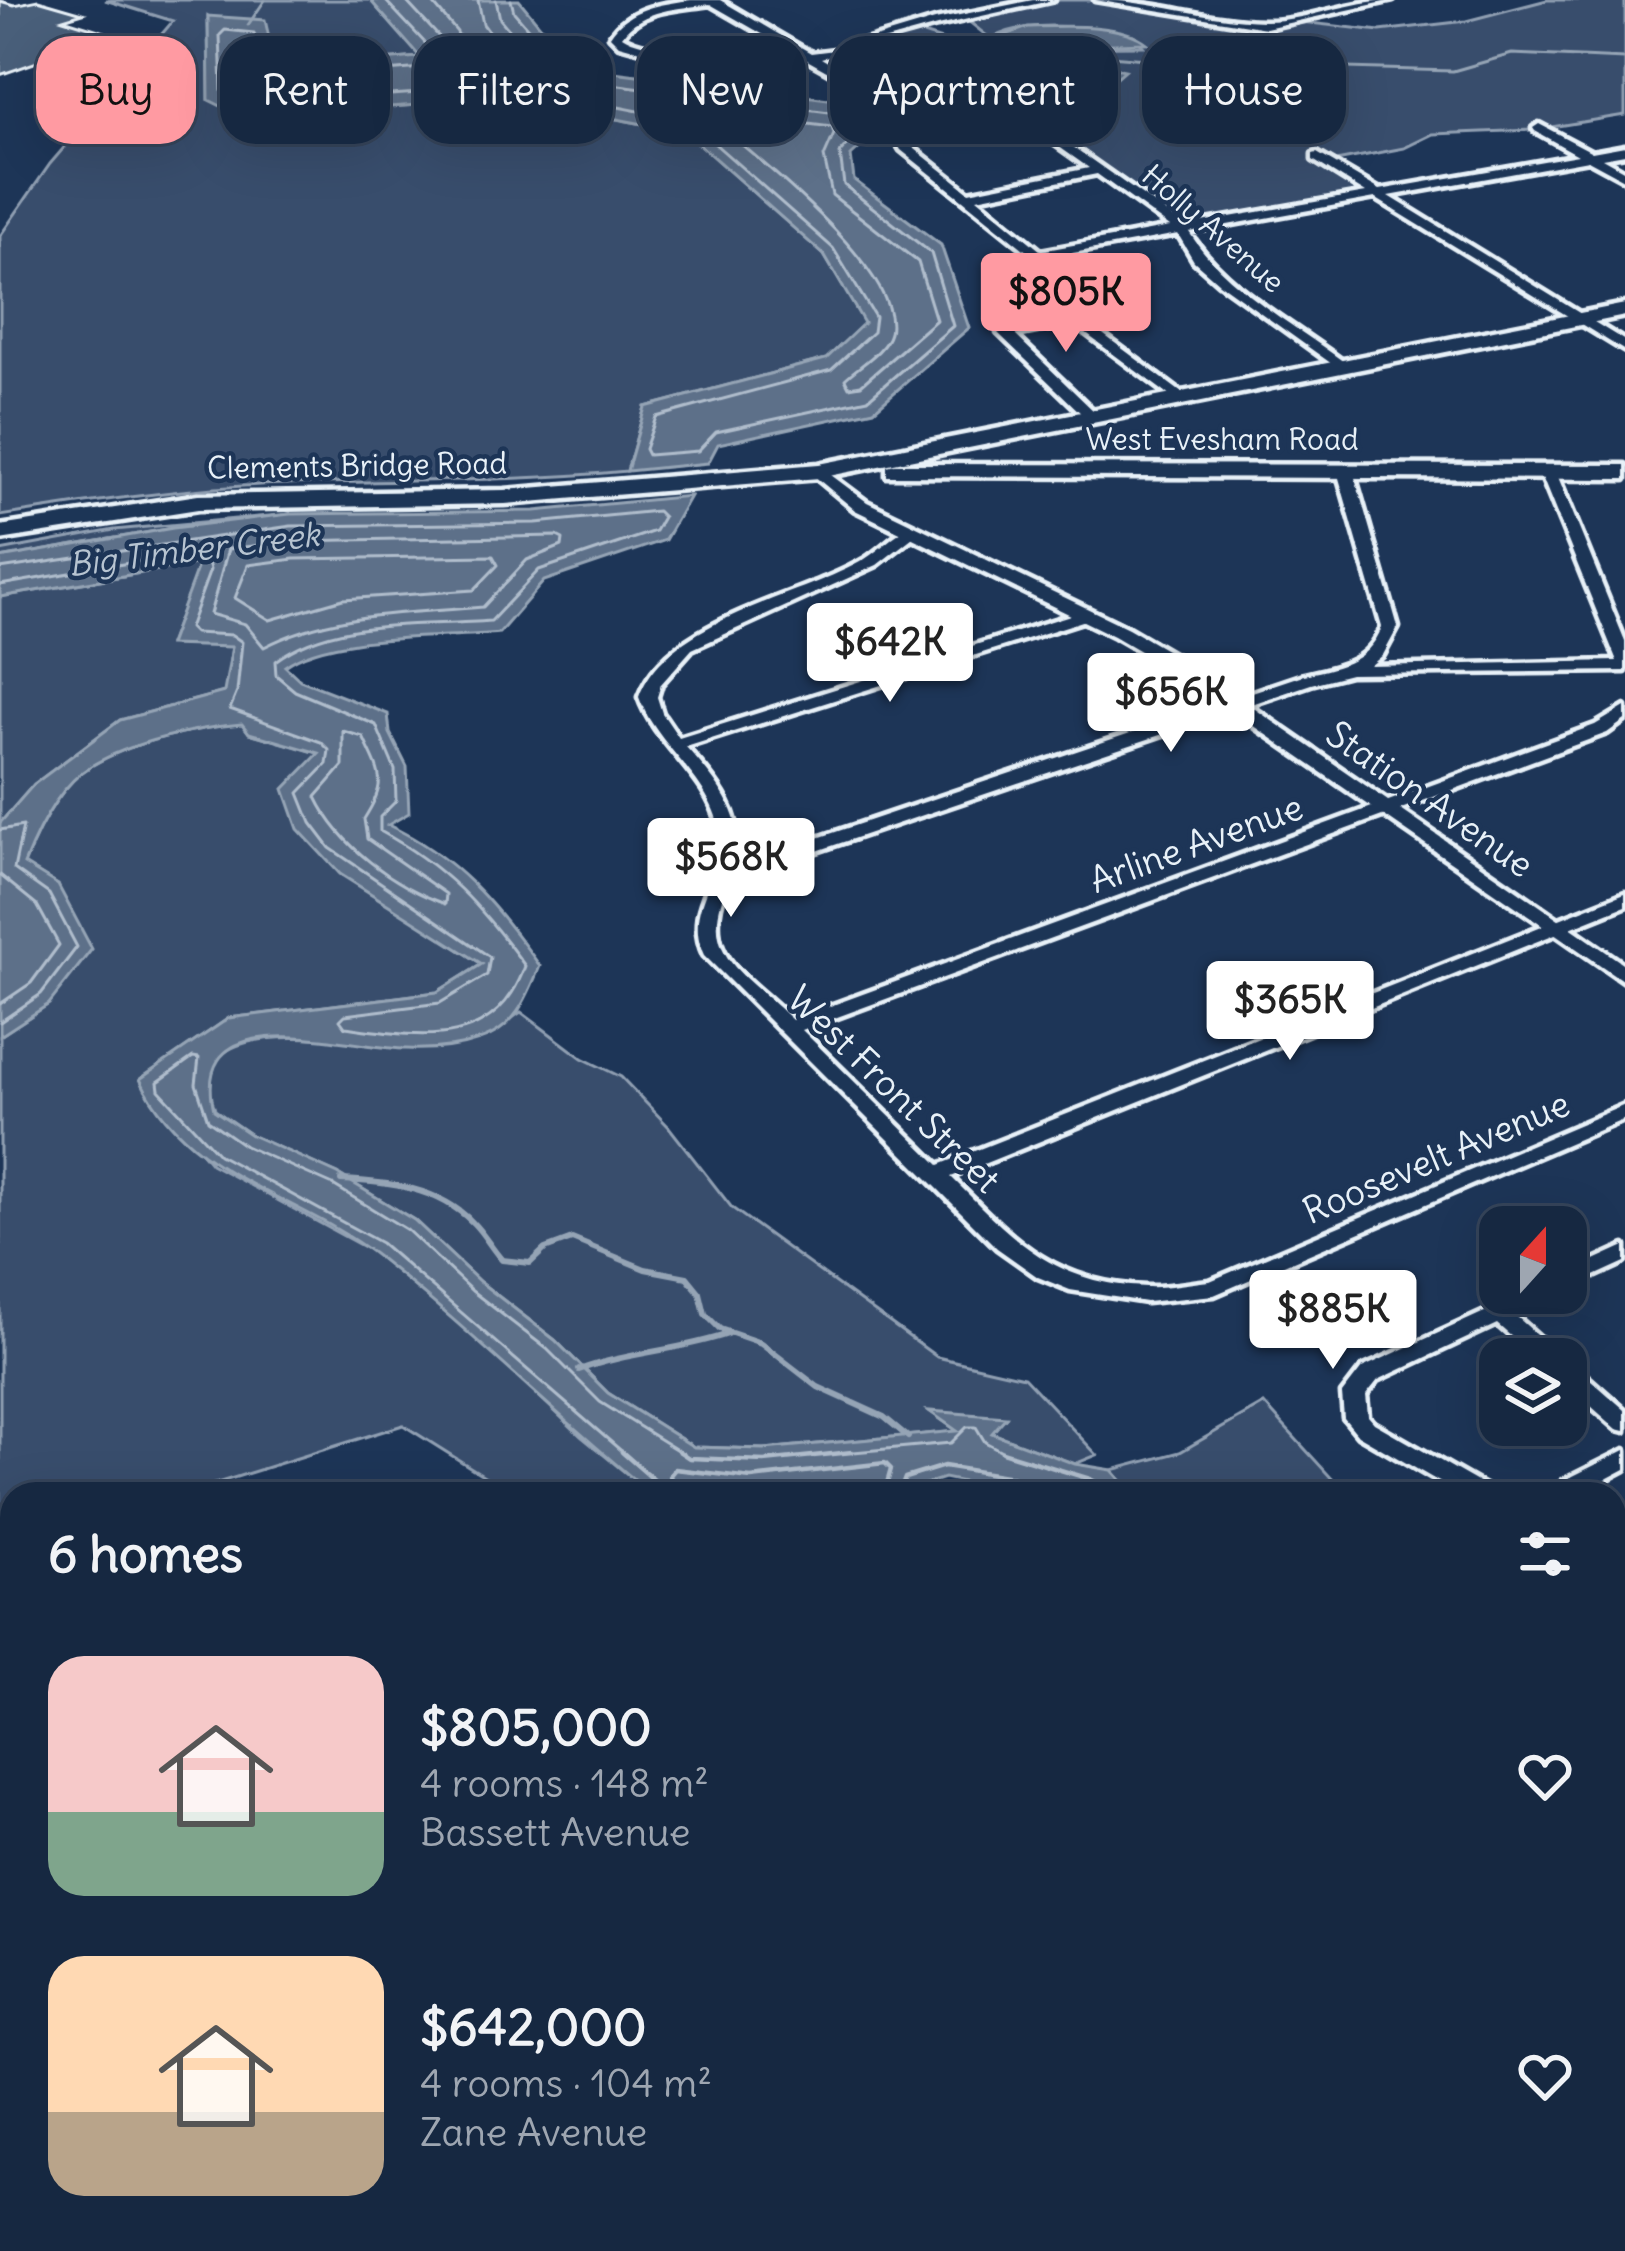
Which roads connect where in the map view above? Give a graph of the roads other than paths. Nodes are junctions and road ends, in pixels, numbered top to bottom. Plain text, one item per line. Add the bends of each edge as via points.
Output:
1 (712, 0) edge
2 (992, 0) edge
3 (1049, 0) edge
4 (1100, 0) edge
5 (1388, 0) edge
6 (1008, 8) junction
7 (812, 57) junction
8 (1539, 128) dead end
9 (1063, 144) edge
10 (1625, 150) edge
11 (1589, 156) junction
12 (1317, 157) dead end
13 (1100, 170) junction
14 (1625, 176) edge
15 (1377, 194) junction
16 (967, 196) junction
17 (1181, 229) junction
18 (1038, 255) junction
19 (1625, 310) edge
20 (1580, 318) junction
21 (1077, 319) junction
22 (1625, 347) edge
23 (1339, 365) junction
24 (1179, 396) junction
25 (1091, 415) junction
26 (911, 452) junction
27 (940, 470) junction
28 (1345, 471) junction
29 (819, 472) junction
30 (1548, 472) junction
31 (1625, 472) edge
32 (168, 505) junction
33 (0, 523) edge
34 (911, 531) junction
35 (0, 533) edge
36 (1086, 615) junction
37 (1625, 663) edge
38 (1353, 671) junction
39 (1237, 706) junction
40 (1625, 712) edge
41 (678, 744) junction
42 (1387, 809) junction
43 (723, 871) junction
44 (1625, 899) edge
45 (1556, 926) junction
46 (1625, 974) edge
47 (786, 1029) junction
48 (1625, 1111) edge
49 (935, 1175) junction
50 (1625, 1253) edge
51 (1587, 1272) edge
52 (1135, 1294) joint
53 (1501, 1315) joint
54 (1528, 1338) edge
55 (1587, 1390) edge
56 (1625, 1423) edge
57 (1625, 1459) edge
58 (1458, 1482) edge
59 (1581, 1482) edge

1 - 7 street
1 - 7 street via 633,17 616,36 693,57
2 - 6 street
3 - 6 street
4 - 5 street via 1266,25
6 - 7 street
7 - 16 street via 852,81 905,147
8 - 11 street
9 - 13 street, Holly Avenue
10 - 11 street
11 - 14 street
11 - 15 street
12 - 15 street
13 - 16 street
13 - 17 street, Holly Avenue
15 - 17 street
15 - 20 street
16 - 18 street
17 - 18 street
17 - 23 street, Holly Avenue via 1224,280
18 - 21 street via 1046,286
19 - 20 main road
20 - 22 street
20 - 23 main road
21 - 24 street
21 - 25 street via 1005,333
23 - 24 main road
24 - 25 main road
25 - 26 main road
26 - 27 main road via 910,463
26 - 29 main road
27 - 28 main road, West Evesham Road
27 - 29 main road, West Evesham Road
28 - 30 main road, West Evesham Road
28 - 38 street via 1390,628 1377,655
29 - 32 main road, Clements Bridge Road via 505,497
29 - 34 street, Station Avenue
30 - 31 main road, West Evesham Road
30 - 37 street
32 - 33 main road via 103,505
32 - 35 main road, Clements Bridge Road
34 - 36 street, Station Avenue
34 - 41 street, West Front Street via 871,562 674,654 648,697
36 - 39 street, Station Avenue
36 - 41 street
37 - 38 street
38 - 39 street
39 - 42 street, Station Avenue
39 - 43 street
40 - 42 street, Arline Avenue via 1601,729
41 - 43 street, West Front Street via 729,826
42 - 45 street, Station Avenue
42 - 47 street, Arline Avenue
43 - 47 street, West Front Street via 702,929 711,951
44 - 45 street
45 - 46 street, Station Avenue
45 - 49 street
47 - 49 street, West Front Street
48 - 52 street, Roosevelt Avenue via 1231,1282
49 - 52 street, West Front Street via 1046,1271
50 - 51 street
53 - 54 street
53 - 58 street via 1370,1374 1354,1394 1355,1418 1366,1429
55 - 56 street
57 - 59 street

